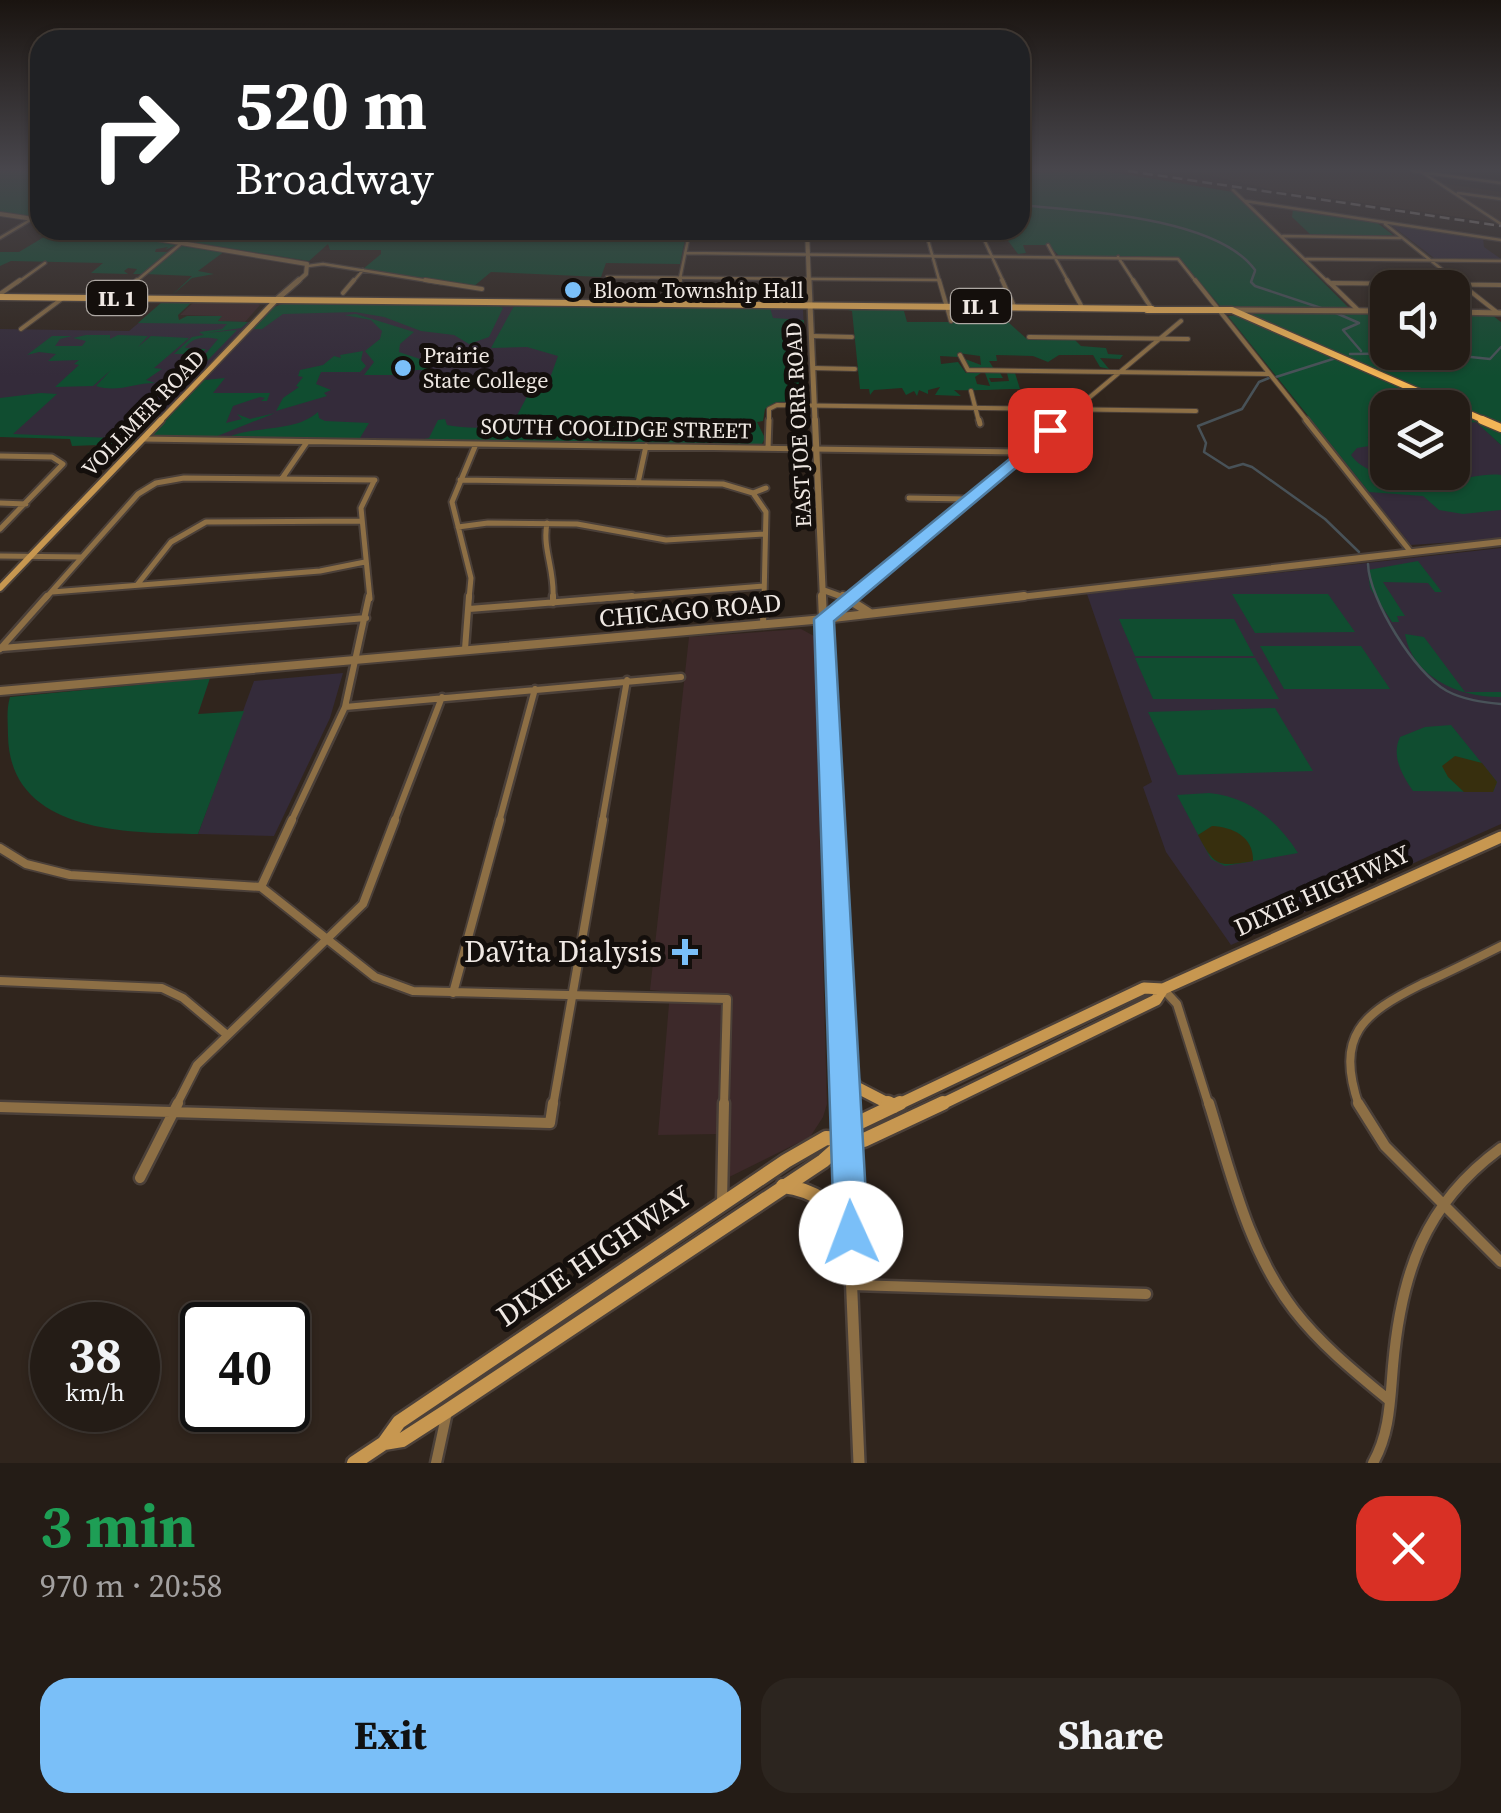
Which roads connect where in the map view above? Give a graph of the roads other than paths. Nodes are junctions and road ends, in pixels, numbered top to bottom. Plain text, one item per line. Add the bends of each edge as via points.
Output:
1 (1285, 239) edge
2 (1405, 239) edge
3 (170, 240) edge
4 (688, 240) edge
5 (807, 240) edge
6 (928, 240) edge
7 (985, 240) edge
8 (184, 242) junction
9 (1048, 245) dead end
10 (686, 253) junction
11 (808, 254) junction
12 (932, 255) junction
13 (994, 256) junction
14 (1054, 257) junction
15 (1118, 257) junction
16 (1306, 259) junction
17 (1432, 260) junction
18 (1501, 261) edge
19 (44, 263) dead end
20 (308, 265) junction
21 (363, 270) junction
22 (1444, 270) edge
23 (608, 277) dead end
24 (681, 277) junction
25 (809, 278) junction
26 (939, 280) junction
27 (1331, 284) junction
28 (1370, 284) edge
29 (1470, 285) edge
30 (1501, 286) edge
31 (482, 289) dead end
32 (1470, 290) edge
33 (342, 294) dead end
34 (0, 295) edge
35 (63, 298) junction
36 (115, 298) junction
37 (276, 300) junction
38 (675, 304) junction
39 (810, 305) junction
40 (946, 307) junction
41 (1014, 308) junction
42 (1083, 308) junction
43 (1152, 309) junction
44 (1219, 310) junction
45 (1232, 310) junction
46 (1257, 310) junction
47 (1359, 311) junction
48 (1370, 311) edge
49 (1470, 312) edge
50 (1500, 313) edge
51 (951, 321) dead end
52 (1180, 321) dead end
53 (1256, 321) junction
54 (21, 329) dead end
55 (812, 336) junction
56 (852, 337) dead end
57 (1028, 338) dead end
58 (1158, 338) junction
59 (1188, 339) dead end
60 (960, 355) dead end
61 (813, 368) junction
62 (855, 369) dead end
63 (1118, 372) junction
64 (1270, 374) junction
65 (971, 391) dead end
66 (815, 406) junction
67 (976, 408) junction
68 (1074, 409) junction
69 (1196, 411) dead end
70 (980, 424) dead end
71 (1501, 428) edge
72 (143, 439) junction
73 (307, 441) junction
74 (476, 444) junction
75 (646, 446) junction
76 (768, 448) junction
77 (816, 449) junction
78 (1026, 452) junction
79 (1088, 453) dead end
80 (0, 456) edge
81 (283, 478) junction
82 (460, 480) junction
83 (638, 483) junction
84 (766, 488) dead end
85 (753, 493) junction
86 (909, 498) dead end
87 (967, 499) junction
88 (0, 503) edge
89 (26, 504) junction
90 (361, 521) junction
91 (548, 523) junction
92 (458, 527) junction
93 (0, 529) edge
94 (764, 534) junction
95 (1501, 542) edge
96 (1410, 551) junction
97 (0, 556) edge
98 (30, 557) junction
99 (81, 558) junction
100 (365, 562) junction
101 (136, 586) junction
102 (764, 586) junction
103 (0, 588) edge
104 (823, 590) junction
105 (51, 592) junction
106 (848, 598) junction
107 (553, 603) junction
108 (469, 610) junction
109 (870, 614) junction
110 (366, 618) junction
111 (824, 619) junction
112 (763, 624) junction
113 (0, 649) edge
114 (464, 649) junction
115 (357, 659) junction
116 (681, 677) dead end
117 (627, 680) junction
118 (535, 689) junction
119 (0, 691) edge
120 (442, 697) junction
121 (344, 707) junction
122 (1501, 836) edge
123 (0, 848) edge
124 (261, 887) junction
125 (328, 941) junction
126 (1501, 946) edge
127 (0, 981) edge
128 (1163, 989) junction
129 (453, 993) junction
130 (572, 996) junction
131 (226, 1034) junction
132 (844, 1066) junction
133 (894, 1106) junction
134 (0, 1107) edge
135 (172, 1112) junction
136 (847, 1140) junction
137 (1501, 1148) edge
138 (140, 1178) dead end
139 (780, 1186) junction
140 (722, 1204) junction
141 (1440, 1206) junction
142 (851, 1233) junction
143 (1501, 1262) edge
144 (852, 1285) junction
145 (1146, 1294) dead end
146 (1390, 1401) junction
147 (447, 1411) junction
148 (384, 1442) junction
149 (354, 1463) edge
150 (436, 1463) edge
151 (859, 1463) edge
152 (1373, 1463) edge

1 - 16 street
2 - 17 street
3 - 8 street
4 - 10 street
5 - 11 street, EAST JOE ORR ROAD
6 - 12 street
7 - 13 street
8 - 20 street
8 - 36 street
9 - 14 street
10 - 11 street
10 - 24 street
11 - 12 street
11 - 25 street, EAST JOE ORR ROAD
12 - 13 street
12 - 26 street
13 - 14 street
13 - 41 street
14 - 15 street
14 - 42 street
15 - 43 street
15 - 44 street via 1178,258
16 - 17 street
16 - 27 street
17 - 18 street
17 - 22 street
19 - 34 street
20 - 21 street
20 - 37 street, VOLLMER ROAD
21 - 31 street
21 - 33 street
23 - 24 street
24 - 25 street
24 - 38 street
25 - 26 street
25 - 39 street, EAST JOE ORR ROAD
26 - 40 street
27 - 28 street
27 - 47 street
29 - 30 street
32 - 50 street
34 - 35 main road, IL 1
35 - 36 main road, IL 1
35 - 54 street
36 - 37 main road, IL 1
37 - 38 main road, IL 1
37 - 72 main road, VOLLMER ROAD
38 - 39 main road, IL 1
39 - 40 main road, IL 1
39 - 55 street, EAST JOE ORR ROAD
40 - 41 main road, IL 1
40 - 51 street
41 - 42 main road, IL 1
42 - 43 main road, IL 1
43 - 44 main road, IL 1
44 - 45 main road, IL 1
44 - 64 street
45 - 46 street
45 - 53 main road, IL 1
46 - 47 street
46 - 53 main road via 1250,314
47 - 48 street
49 - 50 street
52 - 58 street
53 - 71 main road, IL 1
55 - 56 street
55 - 61 street, EAST JOE ORR ROAD
57 - 58 street
58 - 59 street
58 - 63 street
60 - 63 street via 966,370
61 - 62 street
61 - 66 street, EAST JOE ORR ROAD
63 - 64 street
63 - 68 street
64 - 96 street
65 - 67 street
66 - 67 street
66 - 76 street via 771,406
66 - 77 street, EAST JOE ORR ROAD
67 - 68 street
67 - 70 street
68 - 69 street
68 - 78 street
72 - 73 street, SOUTH COOLIDGE STREET
72 - 98 main road, VOLLMER ROAD
73 - 74 street, SOUTH COOLIDGE STREET
73 - 81 street
74 - 75 street, SOUTH COOLIDGE STREET
74 - 82 street
75 - 76 street, SOUTH COOLIDGE STREET
75 - 83 street
76 - 77 street, SOUTH COOLIDGE STREET
77 - 78 street, SOUTH COOLIDGE STREET
77 - 104 street, EAST JOE ORR ROAD
78 - 79 street, SOUTH COOLIDGE STREET
78 - 87 street
80 - 89 street via 62,462
81 - 90 street via 375,480
81 - 99 street via 156,483
82 - 83 street
82 - 92 street via 452,502
83 - 85 street via 723,484
84 - 85 street
85 - 94 street via 766,512
86 - 87 street
87 - 106 street
88 - 89 street
89 - 93 street
90 - 100 street
90 - 101 street via 206,522 171,542
91 - 92 street
91 - 94 street via 659,540
91 - 107 street via 544,540 555,574
92 - 108 street via 472,578
94 - 102 street
95 - 96 street, CHICAGO ROAD
96 - 109 street, CHICAGO ROAD
97 - 98 street
98 - 99 street
98 - 103 main road, VOLLMER ROAD
99 - 105 street
100 - 101 street
100 - 110 street
101 - 105 street
102 - 107 street
102 - 112 street
104 - 106 street
104 - 111 street, EAST JOE ORR ROAD
105 - 113 street
106 - 109 street
106 - 111 street
107 - 108 street
108 - 114 street
109 - 111 street, CHICAGO ROAD
110 - 113 street
110 - 115 street
111 - 112 street, CHICAGO ROAD
111 - 132 street, EAST JOE ORR ROAD
112 - 114 street, CHICAGO ROAD
114 - 115 street, CHICAGO ROAD
115 - 119 street, CHICAGO ROAD
115 - 121 street
116 - 117 street
117 - 118 street
117 - 130 street
118 - 120 street
118 - 129 street
120 - 121 street
120 - 125 street via 372,888
121 - 124 street
122 - 128 main road, DIXIE HIGHWAY
123 - 124 street via 26,864 70,876
124 - 125 street
125 - 129 street via 382,981
125 - 131 street
126 - 141 street via 1376,1007 1352,1040 1354,1088 1369,1126
127 - 131 street via 162,988
128 - 133 main road, DIXIE HIGHWAY via 1144,988
128 - 136 main road, DIXIE HIGHWAY via 1156,1000 1069,1045 864,1140
128 - 146 street via 1177,1004 1266,1269 1310,1332
129 - 130 street
130 - 135 street via 550,1123
130 - 140 street via 727,999
131 - 135 street via 196,1065
132 - 133 main road via 856,1087
132 - 136 street, EAST JOE ORR ROAD
133 - 136 main road, DIXIE HIGHWAY via 854,1125
134 - 135 street
135 - 138 street
136 - 139 main road, DIXIE HIGHWAY
136 - 140 main road, DIXIE HIGHWAY via 826,1138
136 - 142 street, EAST JOE ORR ROAD
137 - 141 street via 1473,1167
139 - 142 main road via 807,1188 836,1207
139 - 147 main road, DIXIE HIGHWAY
140 - 148 main road, DIXIE HIGHWAY via 399,1422
141 - 143 street
141 - 146 street via 1405,1282
142 - 144 street, EAST JOE ORR ROAD
144 - 145 street
144 - 151 street, EAST JOE ORR ROAD
146 - 152 street via 1388,1430
147 - 148 main road, DIXIE HIGHWAY via 402,1440
147 - 150 street
148 - 149 main road, DIXIE HIGHWAY

